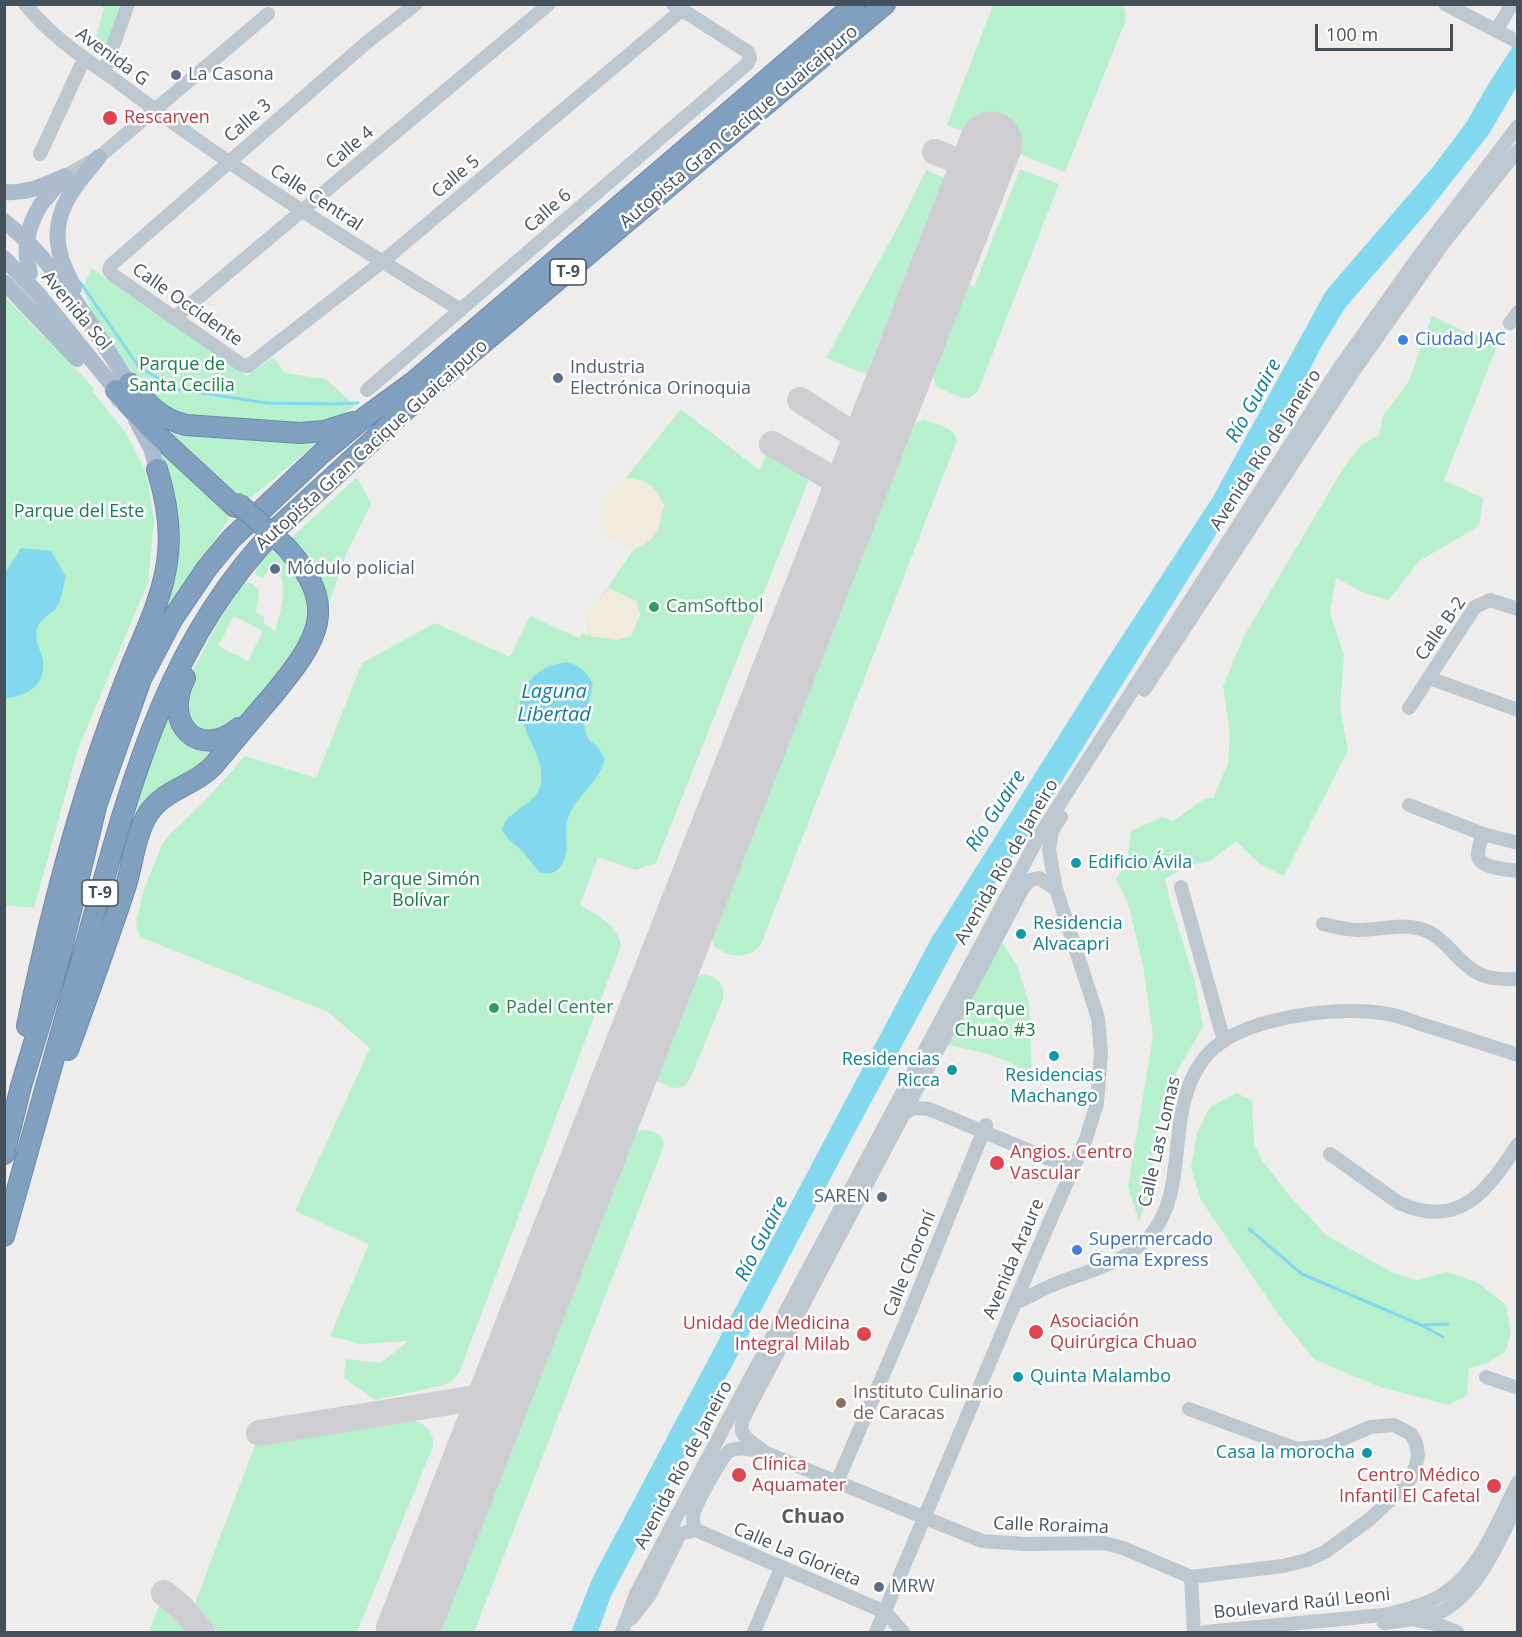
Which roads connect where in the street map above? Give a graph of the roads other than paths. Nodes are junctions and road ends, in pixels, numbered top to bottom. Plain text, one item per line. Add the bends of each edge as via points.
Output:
1 (25, 4) edge
2 (128, 4) edge
3 (416, 4) edge
4 (549, 4) edge
5 (855, 4) edge
6 (885, 4) edge
7 (1445, 4) edge
8 (1512, 4) edge
9 (677, 7) edge
10 (268, 14) dead end
11 (1498, 32) junction
12 (1518, 42) edge
13 (84, 59) junction
14 (104, 72) junction
15 (155, 110) junction
16 (1518, 126) edge
17 (1518, 150) edge
18 (40, 154) dead end
19 (99, 156) junction
20 (228, 163) junction
21 (65, 176) junction
22 (4, 192) edge
23 (303, 211) junction
24 (4, 221) edge
25 (4, 258) edge
26 (382, 262) junction
27 (109, 270) joint
28 (4, 282) edge
29 (4, 292) edge
30 (39, 295) junction
31 (75, 301) junction
32 (461, 310) junction
33 (34, 314) junction
34 (174, 318) junction
35 (248, 366) joint
36 (122, 386) junction
37 (368, 390) dead end
38 (364, 418) junction
39 (157, 469) junction
40 (283, 548) junction
41 (225, 592) junction
42 (1518, 609) edge
43 (1429, 678) junction
44 (1409, 708) dead end
45 (1518, 710) edge
46 (1409, 805) dead end
47 (1483, 834) junction
48 (1518, 843) edge
49 (1518, 871) edge
50 (1181, 887) dead end
51 (1056, 889) junction
52 (1323, 924) dead end
53 (1518, 979) edge
54 (960, 981) junction
55 (943, 1036) junction
56 (1224, 1041) junction
57 (1518, 1055) edge
58 (21, 1086) junction
59 (917, 1089) junction
60 (43, 1093) junction
61 (905, 1113) junction
62 (985, 1128) junction
63 (1518, 1144) edge
64 (4, 1154) edge
65 (1330, 1154) dead end
66 (1074, 1166) junction
67 (4, 1236) edge
68 (1030, 1267) junction
69 (1048, 1287) junction
70 (1016, 1302) junction
71 (789, 1330) junction
72 (758, 1366) junction
73 (1486, 1377) dead end
74 (1518, 1388) edge
75 (1189, 1409) dead end
76 (766, 1454) junction
77 (837, 1482) junction
78 (1518, 1482) edge
79 (1518, 1503) edge
80 (924, 1519) junction
81 (696, 1530) junction
82 (781, 1568) junction
83 (1191, 1577) junction
84 (1444, 1602) junction
85 (885, 1612) junction
86 (1411, 1619) junction
87 (622, 1631) edge
88 (754, 1632) edge
89 (876, 1632) edge
90 (903, 1632) edge
91 (1194, 1632) edge
92 (1205, 1632) edge
93 (1292, 1632) edge
94 (1458, 1632) edge

1 - 13 street, Avenida G via 49,31
2 - 14 street
3 - 20 street, Calle 3
4 - 23 street, Calle 4
5 - 38 highway, Autopista Gran Cacique Guaicaipuro / T-9 via 412,382
6 - 41 highway, Autopista Gran Cacique Guaicaipuro / T-9 via 433,386 276,529
7 - 11 street
8 - 11 street
9 - 26 street, Calle 5
9 - 32 street, Calle 6 via 748,52 747,64
10 - 15 street
11 - 12 street
13 - 14 street, Avenida G
13 - 18 street
14 - 15 street, Avenida G
15 - 19 street
15 - 20 street, Calle Central
16 - 54 street, Avenida Río de Janeiro via 1416,260 1304,422 1038,836
17 - 51 street, Avenida Río de Janeiro via 1445,241 1353,372 1052,831 1050,850
19 - 21 street
19 - 31 main road via 70,192 59,217 59,247 74,286
20 - 23 street, Calle Central
20 - 27 street, Calle 3
21 - 22 main road via 27,192
21 - 30 main road, bridge via 41,204 27,241 30,273
23 - 26 street, Calle Central
23 - 34 street, Calle 4
24 - 31 main road, Avenida Sol via 30,244
25 - 30 main road, Avenida Sol
26 - 32 street, Calle Central
26 - 35 street, Calle 5
27 - 34 street, Calle Occidente
28 - 33 main road, Avenida Sol
29 - 33 street, Avenida Sol
30 - 36 main road, Avenida Sol
31 - 36 main road, Avenida Sol
32 - 37 street, Calle 6
33 - 39 main road, Avenida Sol via 109,396
34 - 35 street, Calle Occidente
36 - 38 highway via 156,413 186,425 300,433 333,429
36 - 39 main road, Avenida Sol via 118,399 144,433
36 - 40 highway, bridge
38 - 58 highway, Autopista Gran Cacique Guaicaipuro / T-9 via 231,538 173,618 141,679 97,803 59,960
39 - 58 highway via 169,528 165,577 104,737 59,883 23,1046
40 - 41 highway via 312,597 309,638 242,725 223,738 206,739 184,728 177,712 178,695
40 - 60 highway via 306,570 315,592 318,609 314,638 292,671 213,765 164,796 148,814 59,1074
41 - 60 highway, Autopista Gran Cacique Guaicaipuro / T-9 via 174,674 134,774
42 - 43 street, Calle B-2 via 1490,600 1475,607
43 - 44 street, Calle B-2
43 - 45 street
46 - 47 street
47 - 48 street
47 - 49 street via 1478,853 1482,862
50 - 56 street
51 - 55 street, Avenida Río de Janeiro via 1039,878 1026,882
51 - 66 street, Avenida Araure via 1095,1008 1101,1039 1097,1103
52 - 53 street via 1359,930 1414,926 1441,939 1475,973 1498,980
54 - 55 street
54 - 72 street, Avenida Río de Janeiro
55 - 59 street, Avenida Río de Janeiro
56 - 57 street, Calle Las Lomas via 1238,1032 1274,1022 1353,1010 1389,1014
56 - 69 street, Calle Las Lomas via 1206,1056 1191,1080 1182,1111 1169,1195 1149,1236 1124,1256
58 - 64 highway, Autopista Gran Cacique Guaicaipuro / T-9
59 - 61 street, Avenida Río de Janeiro
59 - 62 street via 923,1097
60 - 67 highway, Autopista Gran Cacique Guaicaipuro / T-9
61 - 62 street via 913,1108 929,1109
61 - 71 street, Avenida Río de Janeiro
62 - 66 street
62 - 77 street, Calle Choroní
63 - 65 street via 1473,1199 1442,1213 1399,1203
66 - 68 street, Avenida Araure
68 - 69 street via 1035,1280
68 - 70 street, Avenida Araure
69 - 70 street, Calle Las Lomas
70 - 80 street, Avenida Araure
71 - 72 street
71 - 76 street, Avenida Río de Janeiro via 741,1421 742,1434
72 - 87 street, Avenida Río de Janeiro via 636,1594
73 - 74 street
75 - 83 street, Calle Roraima via 1297,1449 1327,1446 1370,1427 1394,1425 1411,1434 1418,1455 1402,1489 1325,1552 1283,1566
76 - 77 street, Calle Roraima
76 - 81 street, Calle Roraima via 736,1448 725,1454 695,1511
77 - 80 street, Calle Roraima
78 - 84 street, Boulevard Raúl Leoni via 1480,1555
79 - 84 street, Boulevard Raúl Leoni via 1478,1576 1464,1593
80 - 83 street, Calle Roraima via 990,1543 1104,1543
80 - 85 street, Avenida Araure
81 - 82 street, Calle La Glorieta
81 - 87 street, Avenida Río de Janeiro via 680,1534 649,1596
82 - 85 street, Calle La Glorieta
82 - 88 street
83 - 91 street
84 - 86 street, Boulevard Raúl Leoni via 1433,1614
84 - 92 street, Boulevard Raúl Leoni via 1383,1615
84 - 94 street
85 - 89 street, Avenida Araure
85 - 90 street
86 - 93 street, Boulevard Raúl Leoni
86 - 94 street

